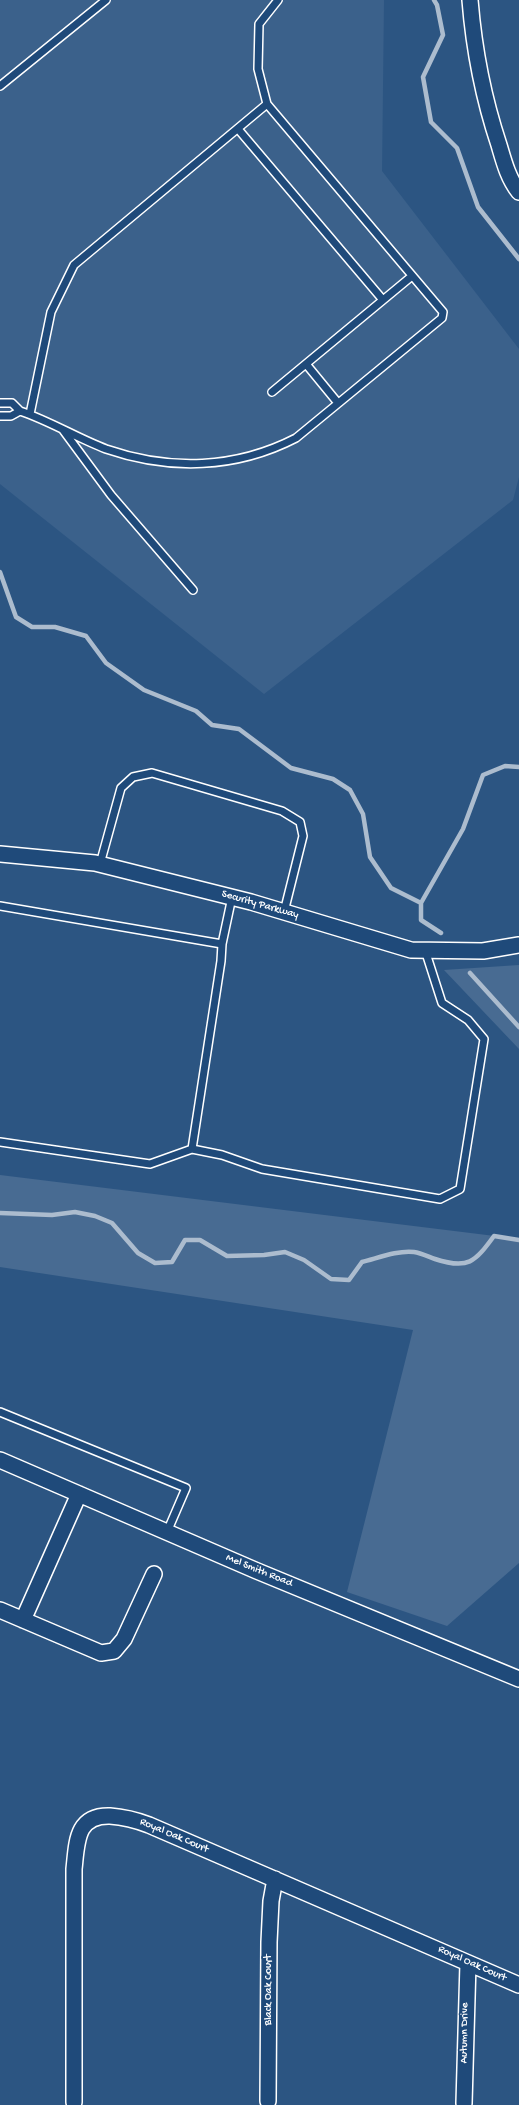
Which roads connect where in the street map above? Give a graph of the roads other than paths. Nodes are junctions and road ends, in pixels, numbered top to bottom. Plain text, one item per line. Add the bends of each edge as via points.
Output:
1 (106, 0) edge
2 (278, 0) edge
3 (470, 0) edge
4 (0, 86) edge
5 (266, 104) junction
6 (238, 129) junction
7 (519, 192) edge
8 (412, 276) junction
9 (382, 300) junction
10 (306, 364) junction
11 (272, 392) dead end
12 (0, 403) edge
13 (338, 404) junction
14 (20, 411) junction
15 (30, 414) junction
16 (0, 416) edge
17 (61, 428) junction
18 (193, 590) dead end
19 (0, 854) edge
20 (100, 864) junction
21 (232, 897) junction
22 (0, 906) edge
23 (284, 912) junction
24 (222, 944) junction
25 (519, 945) edge
26 (425, 950) junction
27 (0, 1142) edge
28 (192, 1148) junction
29 (0, 1412) edge
30 (0, 1460) edge
31 (79, 1494) junction
32 (166, 1532) junction
33 (154, 1574) dead end
34 (0, 1610) edge
35 (23, 1620) junction
36 (519, 1679) edge
37 (275, 1879) junction
38 (468, 1963) junction
39 (519, 1985) edge
40 (268, 2101) dead end
41 (74, 2102) dead end
42 (464, 2103) dead end

1 - 4 lane
2 - 5 lane via 259,24 258,69
3 - 7 street via 480,78 487,110 510,181
5 - 6 lane
5 - 8 lane
6 - 9 lane
6 - 15 lane via 74,265 51,312
8 - 9 lane
8 - 13 lane via 443,312 442,318
9 - 10 lane
10 - 11 lane
10 - 13 lane
12 - 14 lane via 12,403
13 - 17 lane via 296,438 236,461 164,463 107,449
14 - 15 lane
14 - 16 lane via 11,416
15 - 17 lane
17 - 18 lane via 111,495
19 - 20 street, Security Parkway
20 - 21 street, Security Parkway
20 - 23 lane via 121,788 133,776 152,773 282,811 300,822 303,836
21 - 23 street, Security Parkway
21 - 24 lane
22 - 24 lane
23 - 26 street, Security Parkway via 411,950
24 - 28 lane via 222,961
25 - 26 street, Security Parkway via 482,951
26 - 28 lane via 442,1003 468,1020 484,1039 460,1189 440,1199 262,1169
27 - 28 lane via 150,1164
29 - 32 lane via 186,1488
30 - 31 street, Mel Smith Road
31 - 32 street, Mel Smith Road
31 - 35 street
32 - 36 street, Mel Smith Road
33 - 35 street via 124,1639 114,1651 101,1653
34 - 35 street
37 - 38 street, Royal Oak Court
37 - 40 street, Black Oak Court via 269,1942
37 - 41 street, Royal Oak Court via 135,1820 99,1816 90,1819 84,1825 77,1844 72,1900
38 - 39 street, Royal Oak Court
38 - 42 street, Autumn Drive

